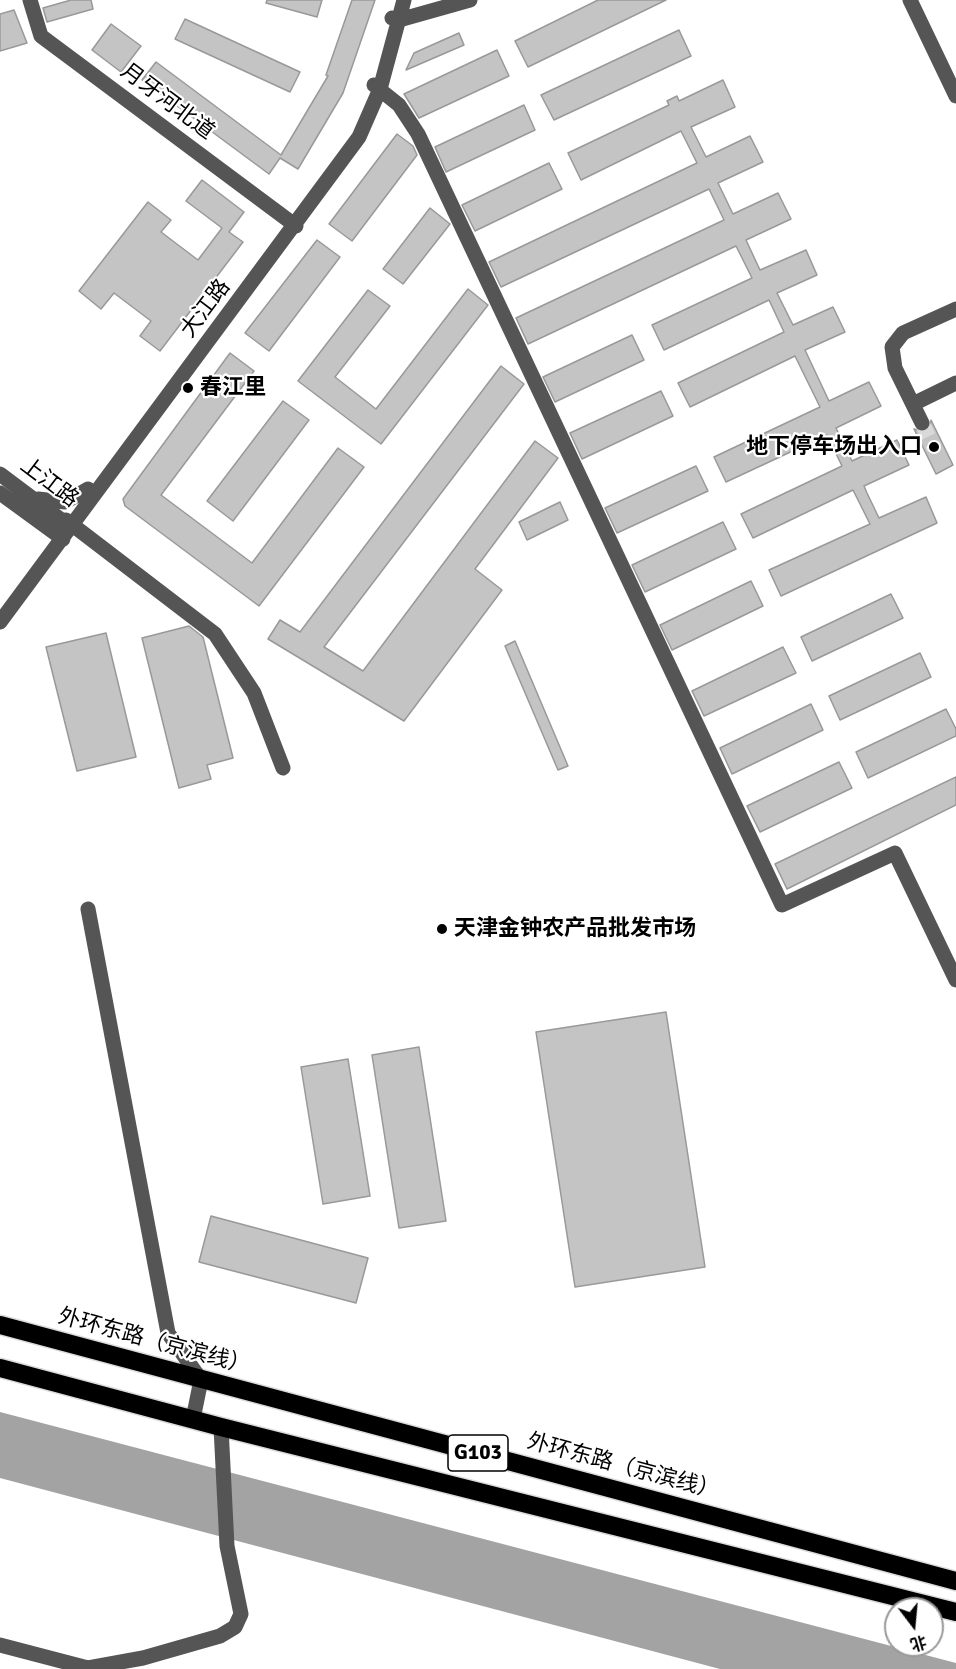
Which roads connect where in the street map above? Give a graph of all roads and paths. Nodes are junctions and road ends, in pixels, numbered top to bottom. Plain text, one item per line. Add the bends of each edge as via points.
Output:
1 (30, 0) edge
2 (452, 0) edge
3 (470, 0) edge
4 (910, 0) edge
5 (436, 7) junction
6 (399, 14) edge
7 (386, 55) junction
8 (377, 87) junction
9 (956, 96) edge
10 (292, 224) junction
11 (956, 309) edge
12 (956, 382) edge
13 (913, 404) junction
14 (922, 423) tunnel mouth
15 (0, 474) edge
16 (0, 493) edge
17 (91, 494) junction
18 (26, 503) junction
19 (65, 524) junction
20 (0, 608) edge
21 (0, 622) edge
22 (283, 768) dead end
23 (88, 909) dead end
24 (951, 955) edge
25 (956, 980) edge
26 (0, 1325) edge
27 (0, 1368) edge
28 (201, 1380) junction
29 (193, 1419) junction
30 (222, 1427) junction
31 (956, 1581) edge
32 (956, 1612) edge
33 (0, 1646) edge

1 - 10 street, 月牙河北道 via 40,36
2 - 5 street
3 - 5 street
4 - 9 street
5 - 6 street
5 - 7 street
6 - 7 street, 大江路
7 - 8 street, 大江路
8 - 10 street, 大江路 via 359,137
8 - 24 street via 399,105 428,155 782,905 895,853
10 - 17 street, 大江路
11 - 13 street via 903,333 892,347 895,368
12 - 13 street
13 - 14 street
15 - 18 street, 上江路
16 - 18 street, 上江路
17 - 18 street via 65,502
17 - 19 street
18 - 19 street via 38,514
19 - 20 street
19 - 21 street
19 - 22 street via 215,634 254,693
23 - 28 street via 168,1333
24 - 25 street
26 - 28 highway, 外环东路（京滨线） / G103
27 - 29 highway, G103
28 - 29 street
28 - 31 highway, 外环东路（京滨线） / G103
29 - 30 highway, G103
30 - 32 highway, G103
30 - 33 street via 227,1546 241,1614 235,1627 220,1636 143,1658 88,1668

